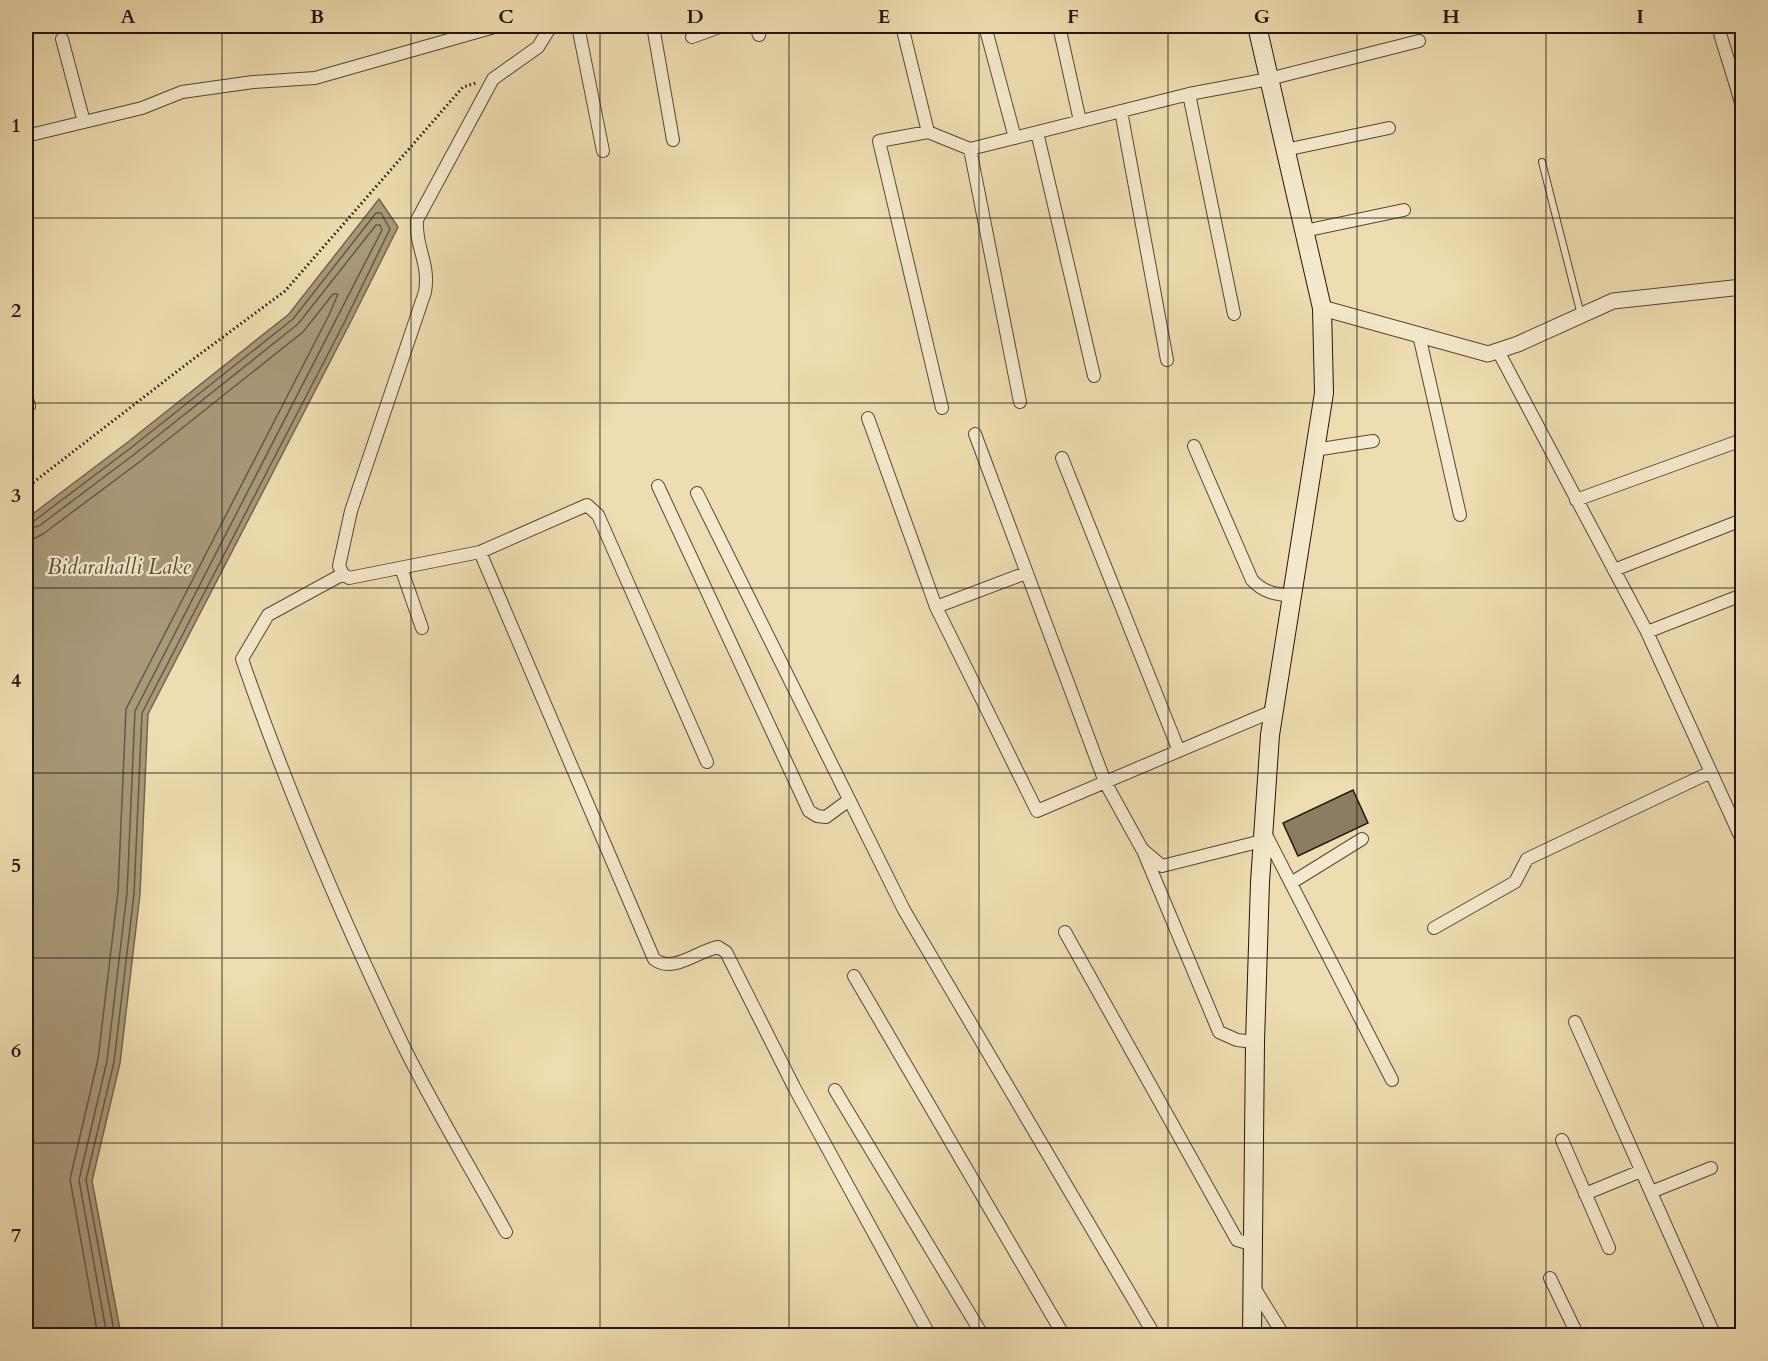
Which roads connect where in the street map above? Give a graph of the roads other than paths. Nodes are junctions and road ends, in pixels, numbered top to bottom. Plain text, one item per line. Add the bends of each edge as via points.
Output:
1 (498, 26) edge
2 (551, 26) edge
3 (578, 26) edge
4 (652, 26) edge
5 (722, 26) edge
6 (902, 26) edge
7 (985, 26) edge
8 (1059, 26) edge
9 (1257, 26) edge
10 (1718, 26) edge
11 (692, 37) dead end
12 (62, 39) dead end
13 (1419, 41) dead end
14 (1738, 70) edge
15 (1269, 80) junction
16 (1189, 94) junction
17 (1743, 107) edge
18 (1120, 111) junction
19 (1080, 121) junction
20 (84, 122) junction
21 (1389, 128) dead end
22 (928, 132) junction
23 (1037, 132) junction
24 (26, 136) edge
25 (1015, 138) junction
26 (673, 140) dead end
27 (970, 149) junction
28 (1285, 150) junction
29 (603, 151) dead end
30 (1542, 162) dead end
31 (1404, 210) dead end
32 (1304, 231) junction
33 (1743, 287) edge
34 (1322, 308) junction
35 (1234, 314) dead end
36 (1581, 316) junction
37 (1419, 335) junction
38 (1498, 351) junction
39 (1167, 360) dead end
40 (1094, 376) dead end
41 (1020, 402) dead end
42 (942, 408) dead end
43 (868, 417) dead end
44 (975, 434) dead end
45 (1743, 440) edge
46 (1373, 441) dead end
47 (1194, 446) dead end
48 (1314, 450) junction
49 (1062, 458) dead end
50 (657, 486) dead end
51 (697, 493) dead end
52 (1576, 500) junction
53 (1460, 515) dead end
54 (1743, 520) edge
55 (480, 552) junction
56 (402, 568) junction
57 (1614, 570) junction
58 (1026, 573) junction
59 (342, 574) junction
60 (1743, 595) edge
61 (1292, 596) junction
62 (936, 607) junction
63 (422, 628) dead end
64 (1647, 632) junction
65 (1273, 711) junction
66 (1179, 751) junction
67 (708, 762) dead end
68 (1711, 772) junction
69 (1105, 782) junction
70 (849, 800) junction
71 (1263, 836) junction
72 (1362, 839) dead end
73 (1743, 840) edge
74 (1142, 849) junction
75 (1291, 883) junction
76 (1434, 928) dead end
77 (1065, 932) dead end
78 (854, 976) dead end
79 (1575, 1022) dead end
80 (1255, 1042) junction
81 (1392, 1080) dead end
82 (835, 1090) dead end
83 (1562, 1140) dead end
84 (1711, 1168) dead end
85 (1641, 1171) junction
86 (1651, 1192) junction
87 (1586, 1194) junction
88 (506, 1232) dead end
89 (1254, 1245) junction
90 (1609, 1248) dead end
91 (1550, 1278) dead end
92 (1253, 1286) junction
93 (930, 1335) edge
94 (983, 1335) edge
95 (1064, 1335) edge
96 (1155, 1335) edge
97 (1252, 1335) edge
98 (1284, 1335) edge
99 (1578, 1335) edge
100 (1715, 1335) edge

1 - 20 street via 315,78 182,92 142,108
2 - 59 street via 538,47 493,79 417,220 418,243 426,266 425,292 351,511 339,566
3 - 29 street
4 - 26 street
5 - 11 street
6 - 22 street
7 - 25 street
8 - 19 street
9 - 15 main road
10 - 14 street via 1725,53
12 - 20 street
13 - 15 street
14 - 17 street
15 - 16 street
15 - 28 main road
16 - 18 street
16 - 35 street
18 - 19 street
18 - 39 street
19 - 23 street
20 - 24 street
21 - 28 street
22 - 27 street
22 - 42 street via 879,141
23 - 25 street
23 - 40 street
25 - 27 street
27 - 41 street
28 - 32 main road
30 - 36 lane
31 - 32 street
32 - 34 main road
33 - 36 street via 1613,301
34 - 37 street
34 - 48 main road via 1324,393
36 - 38 street
37 - 38 street via 1488,354
37 - 53 street
38 - 52 street
43 - 62 street
44 - 58 street
45 - 52 street
46 - 48 street
47 - 61 street via 1252,580 1260,589
48 - 61 main road
49 - 66 street
50 - 70 street via 809,811 826,818
51 - 70 street
52 - 57 street
54 - 57 street
55 - 56 street
55 - 67 street via 587,505 598,515
55 - 93 street via 654,959 671,966 707,949 718,947 726,952 794,1087
56 - 59 street via 350,578
56 - 63 street
57 - 64 street
58 - 62 street
58 - 69 street
59 - 88 street via 268,615 242,659 329,882 404,1046
60 - 64 street
61 - 65 main road
62 - 69 street via 1037,811
64 - 68 street
65 - 66 street
65 - 71 main road
66 - 69 street
68 - 73 street
68 - 76 street via 1527,859 1515,882
69 - 74 street
70 - 96 street via 904,910
71 - 74 street via 1162,866
71 - 75 street
71 - 80 main road
72 - 75 street
74 - 80 street via 1219,1032
75 - 81 street
77 - 89 street via 1237,1240
78 - 95 street
79 - 85 street
80 - 89 main road
82 - 94 street
83 - 87 street
84 - 86 street
85 - 86 street
85 - 87 street
86 - 100 street
87 - 90 street
89 - 92 main road
91 - 99 street
92 - 97 main road
92 - 98 street

